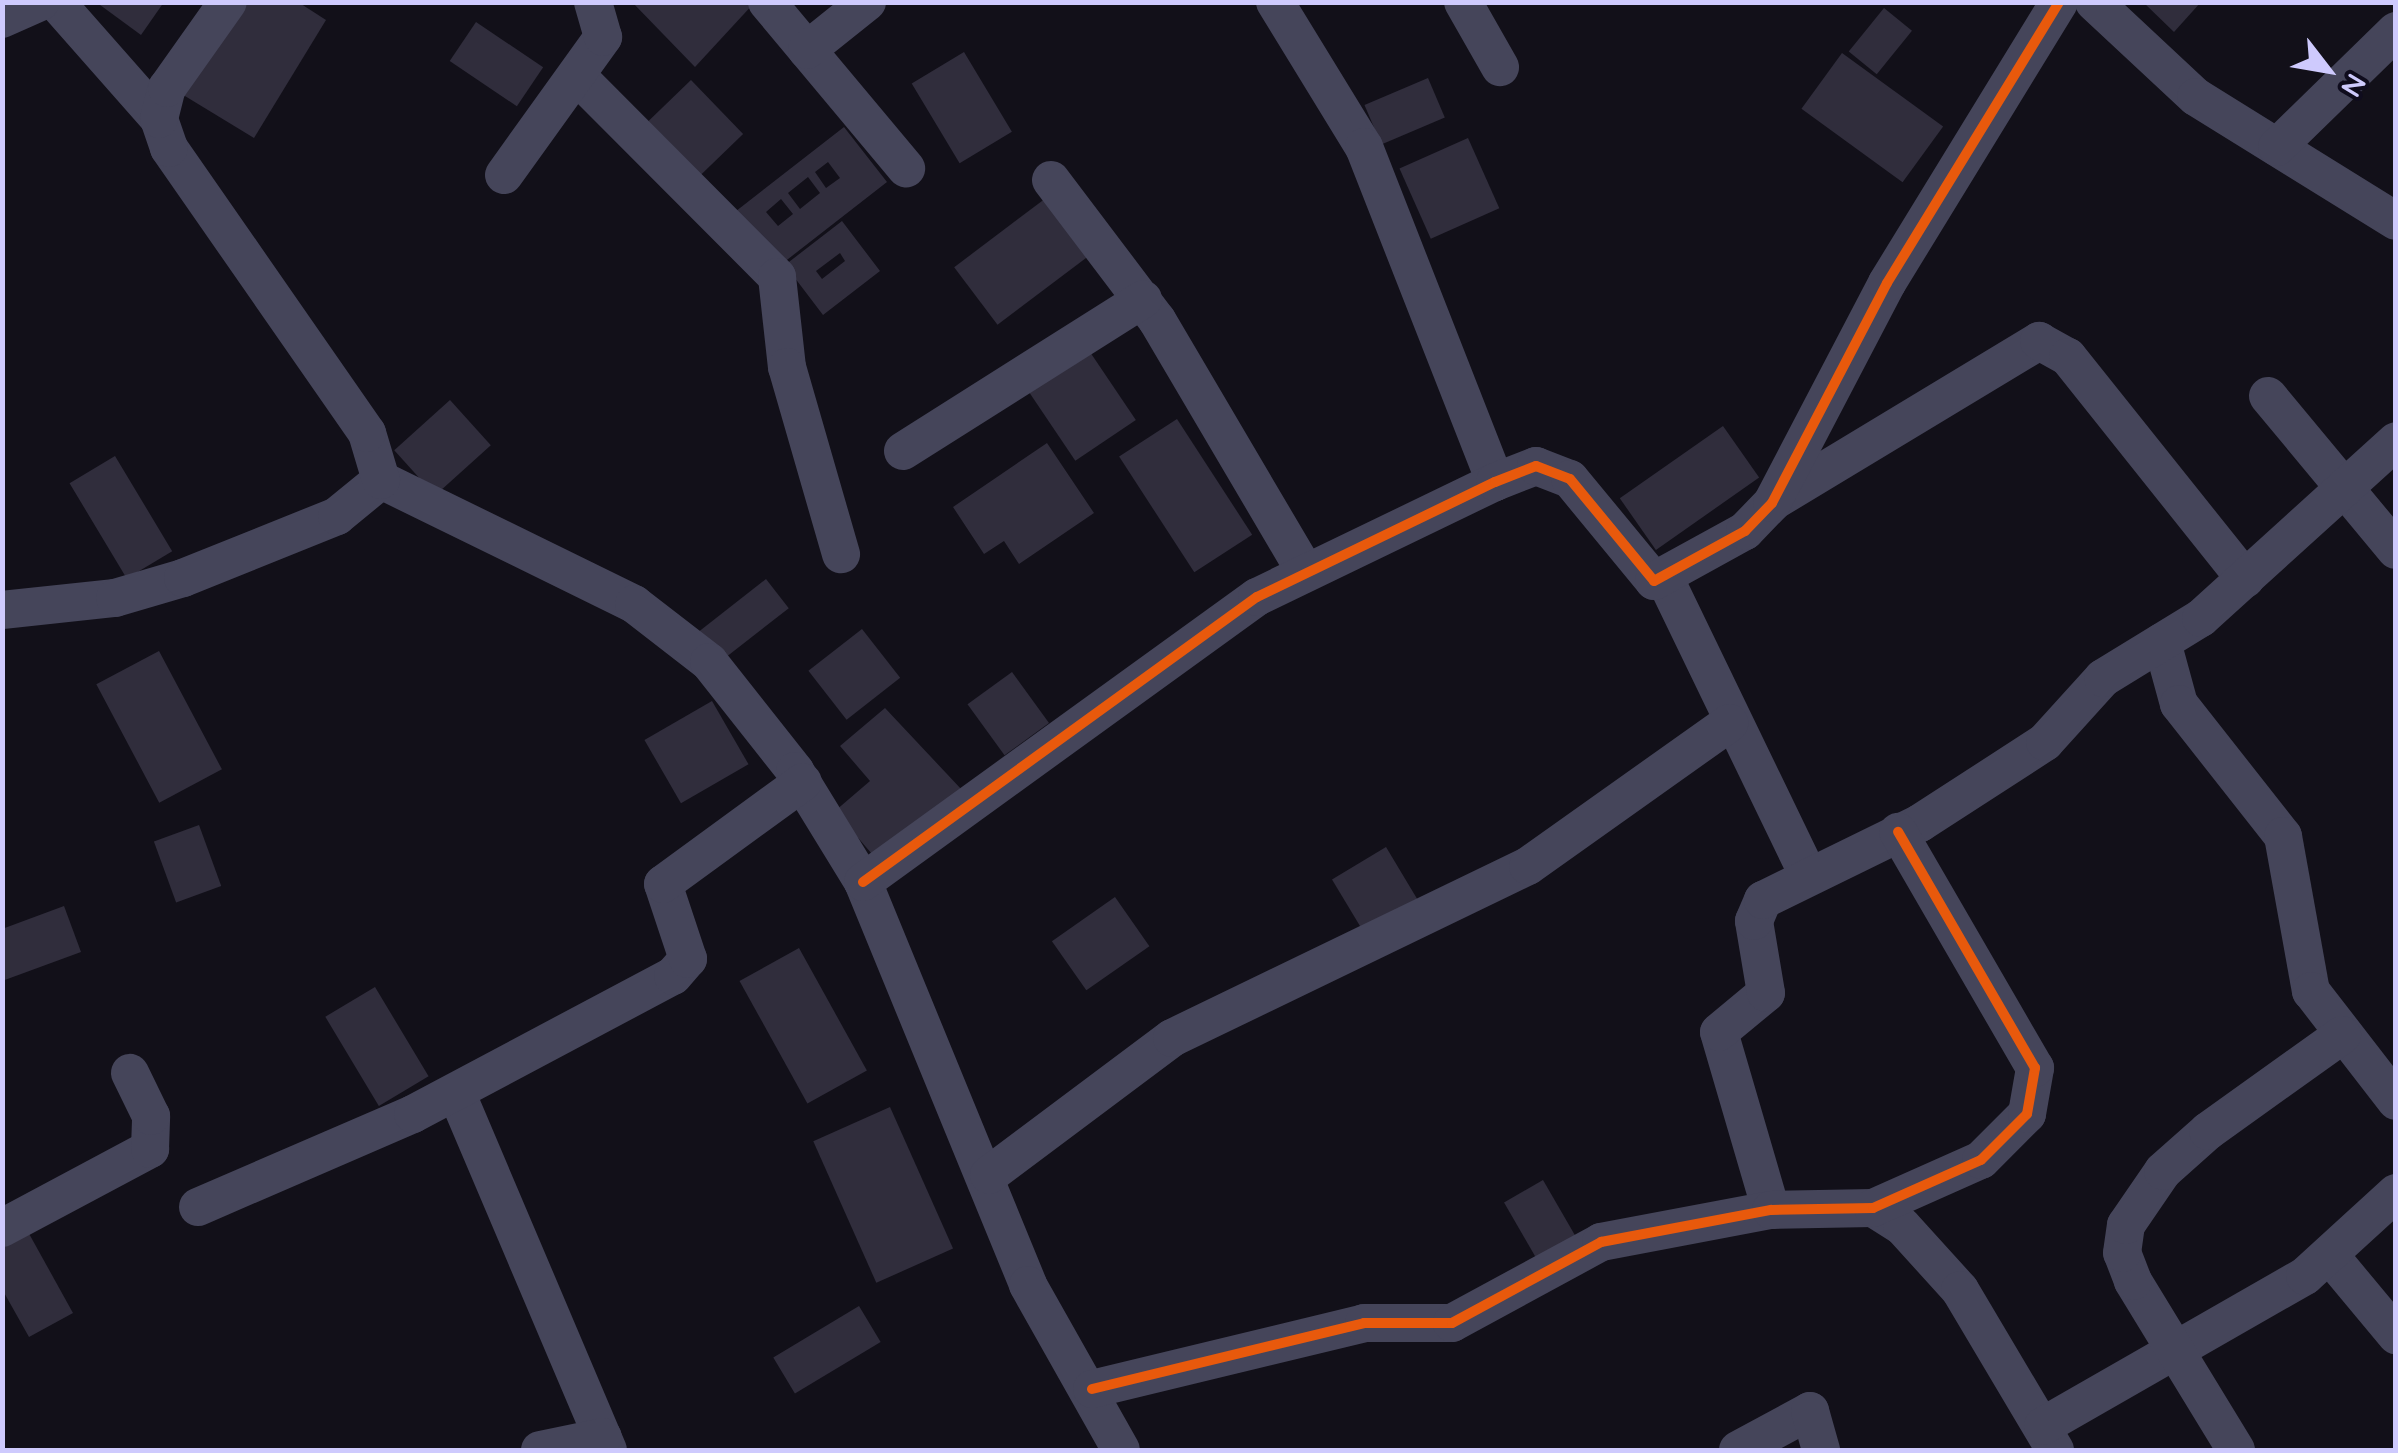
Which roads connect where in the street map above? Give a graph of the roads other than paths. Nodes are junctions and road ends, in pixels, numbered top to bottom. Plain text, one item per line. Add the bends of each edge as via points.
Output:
1 (40, 2) edge
2 (56, 2) edge
3 (228, 2) edge
4 (593, 2) edge
5 (767, 2) edge
6 (867, 2) edge
7 (1275, 2) edge
8 (1463, 2) edge
9 (2059, 2) edge
10 (2094, 2) edge
11 (2, 19) edge
12 (2396, 31) edge
13 (807, 50) junction
14 (1500, 67) dead end
15 (578, 78) junction
16 (159, 119) junction
17 (2277, 146) junction
18 (906, 168) dead end
19 (504, 174) dead end
20 (1050, 180) dead end
21 (2396, 221) edge
22 (1143, 299) junction
23 (2268, 396) dead end
24 (2396, 441) edge
25 (903, 451) dead end
26 (381, 480) junction
27 (1495, 482) junction
28 (2343, 487) junction
29 (1772, 503) junction
30 (2396, 550) edge
31 (841, 554) dead end
32 (1305, 571) junction
33 (1665, 579) junction
34 (2245, 580) junction
35 (2, 610) edge
36 (2162, 642) junction
37 (1729, 723) junction
38 (802, 782) junction
39 (1898, 832) junction
40 (1806, 873) junction
41 (863, 882) junction
42 (2342, 1035) junction
43 (130, 1073) dead end
44 (456, 1092) junction
45 (2396, 1102) edge
46 (989, 1175) junction
47 (2396, 1193) edge
48 (198, 1207) dead end
49 (1874, 1208) junction
50 (1771, 1210) junction
51 (2, 1228) edge
52 (2331, 1257) junction
53 (2396, 1335) edge
54 (2178, 1348) junction
55 (1092, 1389) junction
56 (2049, 1438) edge
57 (605, 1444) edge
58 (540, 1450) edge
59 (1122, 1450) edge
60 (1738, 1450) edge
61 (1820, 1450) edge
62 (2236, 1450) edge

1 - 11 street
2 - 16 street
3 - 16 street via 167,88
4 - 15 street via 603,37
5 - 13 street
6 - 13 street
7 - 27 street via 1364,147
8 - 14 street
9 - 29 street via 1886,283
10 - 17 street via 2196,97
12 - 17 street
13 - 18 street
15 - 19 street
15 - 31 street via 778,276 786,368
16 - 26 street via 169,148 367,433
17 - 21 street
20 - 22 street
22 - 25 street
22 - 32 street
23 - 28 street
24 - 28 street
26 - 35 street via 348,510 183,578 116,598
26 - 38 street via 634,604 709,662
27 - 32 street
27 - 33 street via 1536,466 1570,479 1644,578
28 - 30 street
28 - 34 street
29 - 33 street via 1745,531
29 - 34 street via 2039,341 2068,357
32 - 41 street via 1110,699
33 - 37 street
34 - 36 street
36 - 39 street via 2104,678 2046,742
36 - 42 street via 2180,704 2282,836 2303,973
37 - 40 street
37 - 46 street via 1528,866 1172,1038
38 - 41 street
38 - 44 street via 662,884 688,959 673,976
39 - 40 street
39 - 49 street via 2029,1056 2037,1095 1981,1160
40 - 50 street via 1762,900 1754,921 1766,993 1719,1032
41 - 46 street
42 - 45 street
42 - 54 street via 2208,1131 2133,1212 2122,1254
43 - 51 street via 151,1116 150,1149
44 - 48 street
44 - 57 street
46 - 55 street via 1028,1285
47 - 52 street
49 - 50 street
49 - 56 street via 1934,1256
50 - 55 street via 1601,1242 1452,1323 1364,1323
52 - 53 street
52 - 54 street
54 - 56 street
54 - 62 street
55 - 59 street
57 - 58 street
60 - 61 street via 1810,1410

